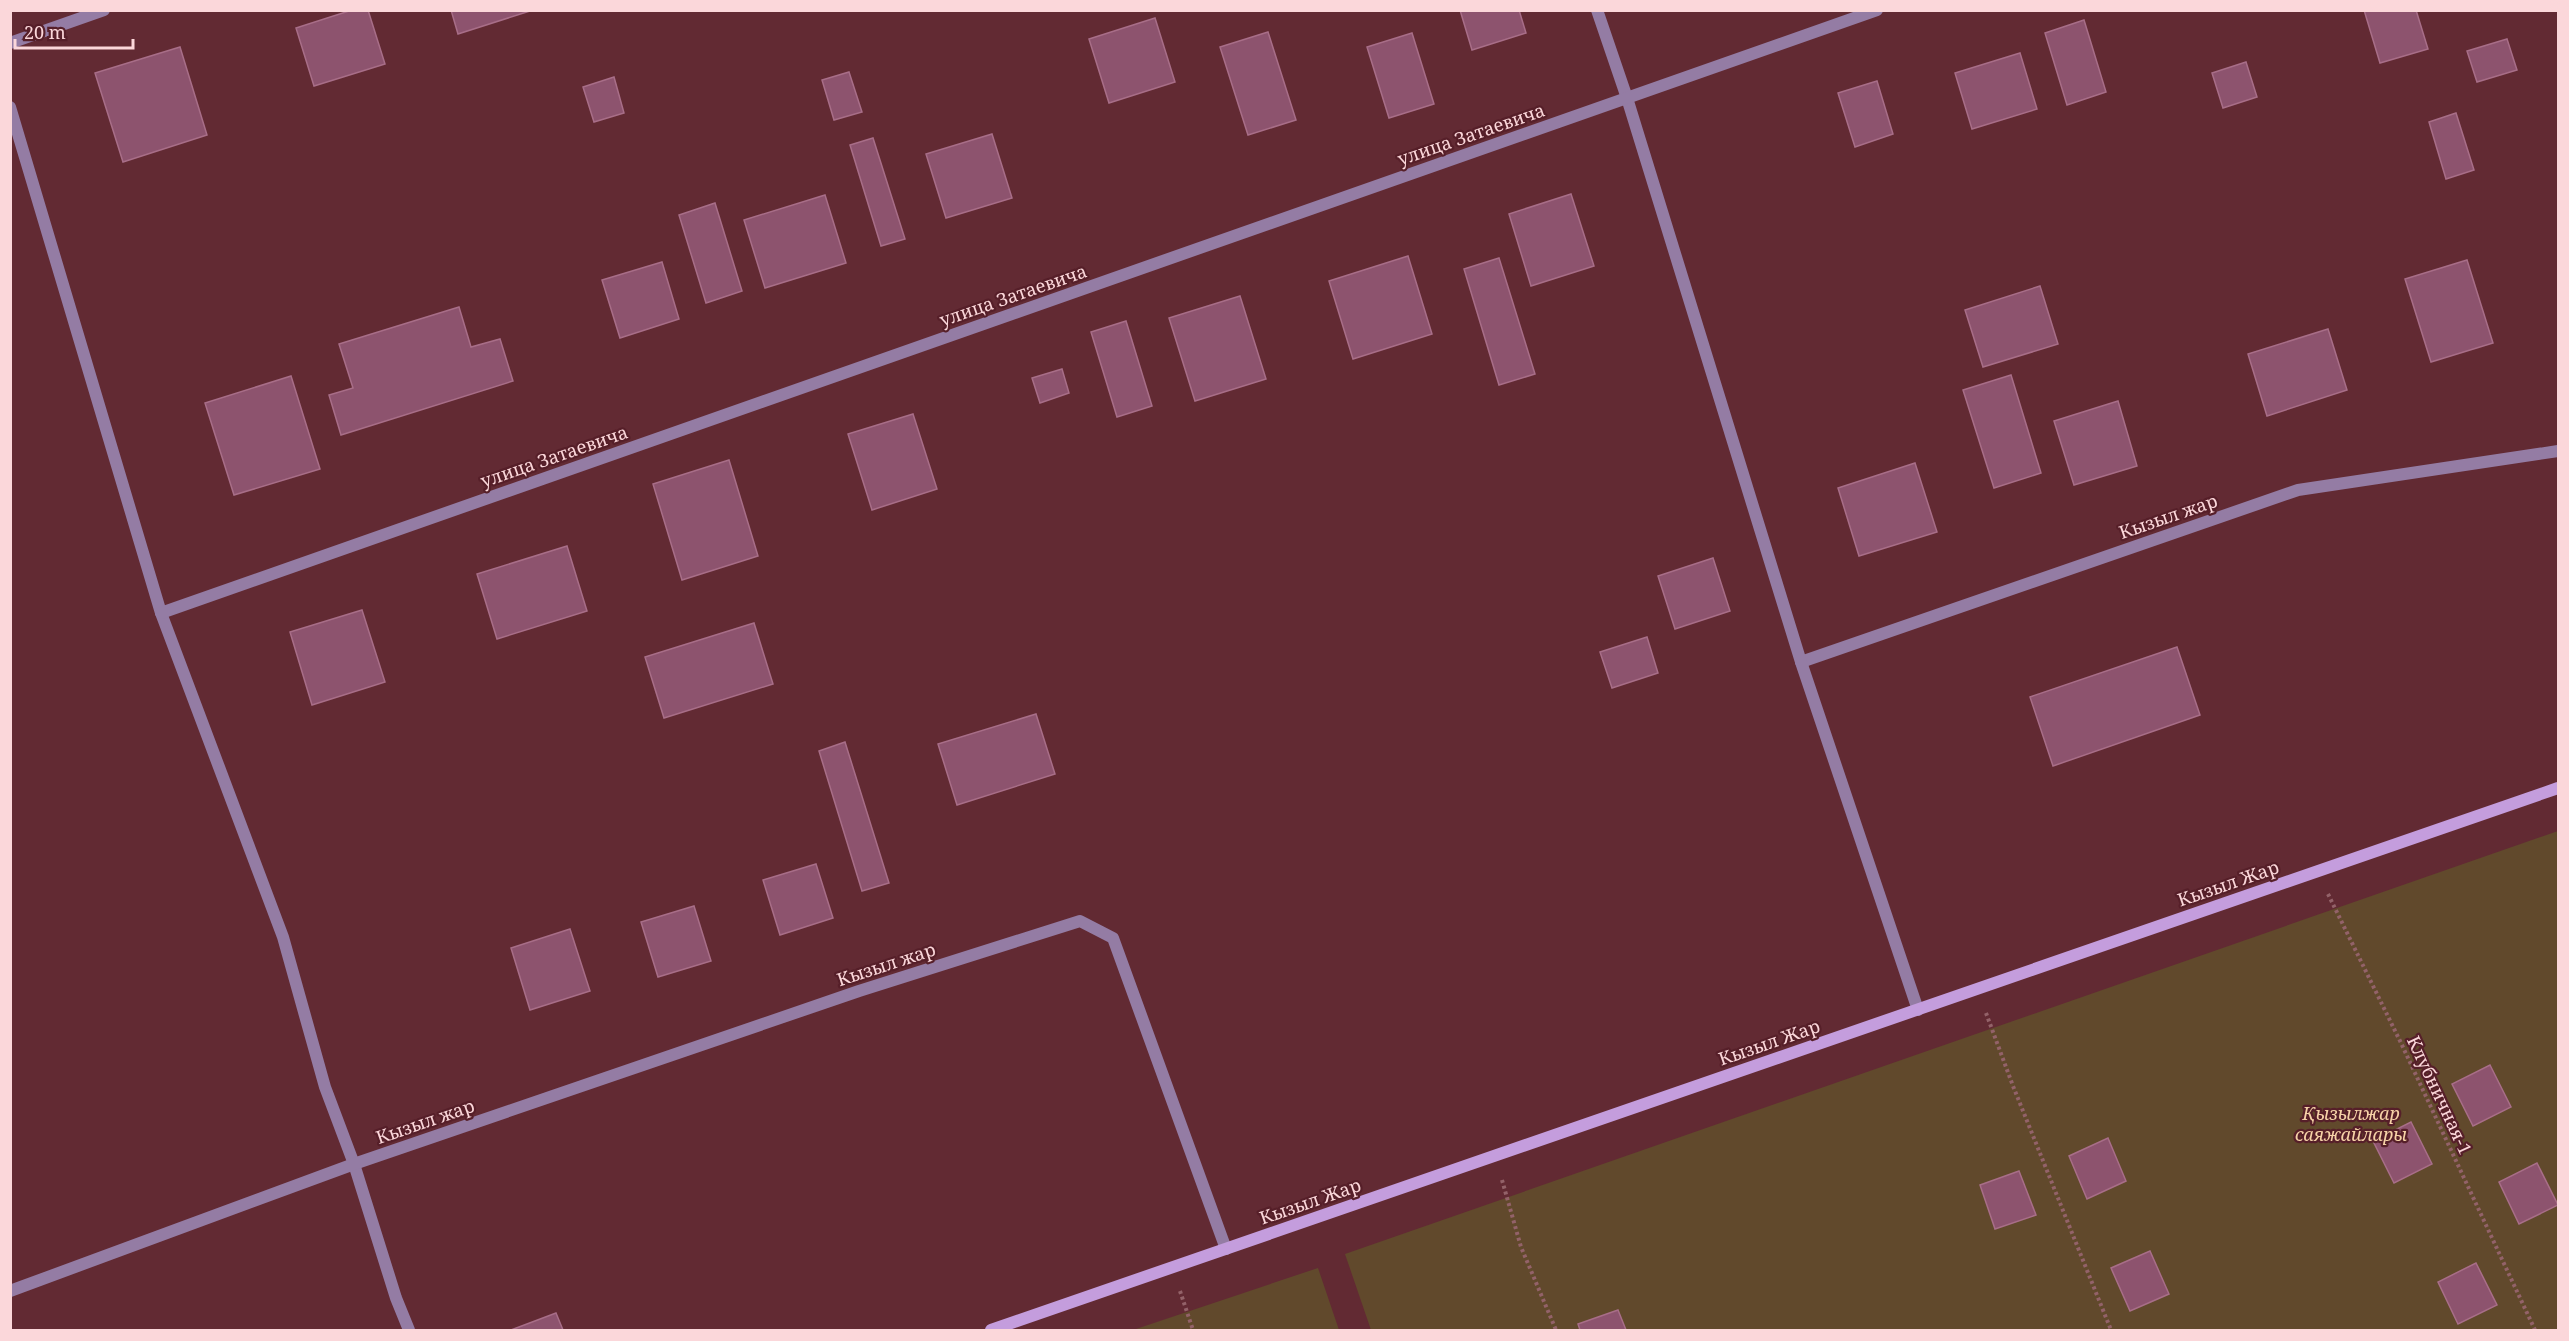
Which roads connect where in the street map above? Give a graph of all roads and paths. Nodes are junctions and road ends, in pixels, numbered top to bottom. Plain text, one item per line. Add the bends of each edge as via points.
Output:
1 (104, 10) edge
2 (1597, 10) edge
3 (1877, 10) edge
4 (10, 43) edge
5 (1627, 98) junction
6 (10, 107) edge
7 (2559, 451) edge
8 (160, 613) junction
9 (1801, 662) junction
10 (2559, 788) edge
11 (2317, 872) junction
12 (1978, 989) junction
13 (1918, 1010) junction
14 (1496, 1156) junction
15 (354, 1164) junction
16 (1226, 1249) junction
17 (1173, 1268) junction
18 (10, 1291) edge
19 (409, 1330) edge
20 (991, 1330) edge
21 (1193, 1330) edge
22 (1556, 1330) edge
23 (2110, 1330) edge
24 (2535, 1330) edge

1 - 4 street
2 - 5 street
3 - 5 street, улица Затаевича
5 - 8 street, улица Затаевича
5 - 9 street
6 - 8 street
7 - 9 street, Кызыл жар via 2298,490
8 - 15 street via 283,937 325,1087
9 - 13 street
10 - 11 main road, Кызыл Жар
11 - 12 main road, Кызыл Жар
11 - 24 path, Клубничная-1
12 - 13 main road, Кызыл Жар
12 - 23 path
13 - 14 main road, Кызыл Жар
14 - 16 main road, Кызыл Жар
14 - 22 path via 1521,1247
15 - 16 street, Кызыл жар via 859,991 1080,921 1113,938
15 - 18 street, Кызыл жар
15 - 19 street
16 - 17 main road, Кызыл Жар
17 - 20 main road, Кызыл Жар
17 - 21 path

